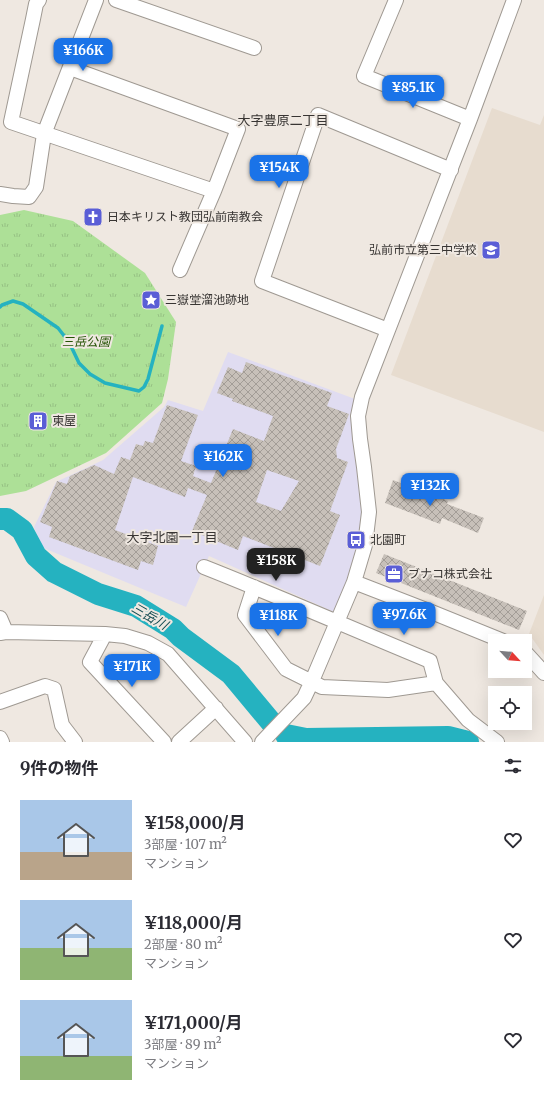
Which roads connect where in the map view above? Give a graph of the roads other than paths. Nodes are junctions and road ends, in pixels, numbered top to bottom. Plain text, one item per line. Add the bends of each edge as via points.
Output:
1 (39, 0) edge
2 (96, 0) edge
3 (116, 0) edge
4 (396, 0) edge
5 (514, 0) edge
6 (254, 48) dead end
7 (70, 68) junction
8 (470, 119) junction
9 (44, 134) junction
10 (451, 170) junction
11 (214, 191) junction
12 (0, 194) edge
13 (180, 270) dead end
14 (388, 330) junction
15 (204, 567) dead end
16 (354, 582) junction
17 (254, 587) junction
18 (0, 618) edge
19 (336, 622) junction
20 (3, 633) edge
21 (106, 634) junction
22 (488, 635) edge
23 (532, 660) edge
24 (544, 673) edge
25 (312, 681) junction
26 (436, 683) junction
27 (0, 702) edge
28 (216, 708) junction
29 (0, 738) edge
30 (2, 742) edge
31 (75, 742) edge
32 (164, 742) edge
33 (179, 742) edge
34 (245, 742) edge
35 (262, 742) edge
36 (497, 742) edge

1 - 9 street via 36,4 11,122
2 - 7 street
3 - 6 street
4 - 8 street via 364,76
5 - 8 street
7 - 9 street
7 - 11 street via 238,129
8 - 10 street
9 - 11 street
9 - 12 street via 36,187 29,197
10 - 14 street
10 - 14 street via 318,115 262,281
11 - 13 street
14 - 16 street via 362,397 358,416 369,512 365,545
15 - 17 street
16 - 19 street
16 - 22 street
17 - 19 street
17 - 25 street via 245,615 286,669
18 - 20 street
19 - 25 street
19 - 26 street via 430,661
20 - 21 street
21 - 28 street via 125,636 148,643 168,654
21 - 32 street via 90,662
23 - 24 street
25 - 26 street via 322,687 388,690
25 - 35 street via 304,698
26 - 36 street via 468,720
27 - 31 street via 45,686 54,689 62,725
28 - 33 street
28 - 34 street
29 - 30 street

